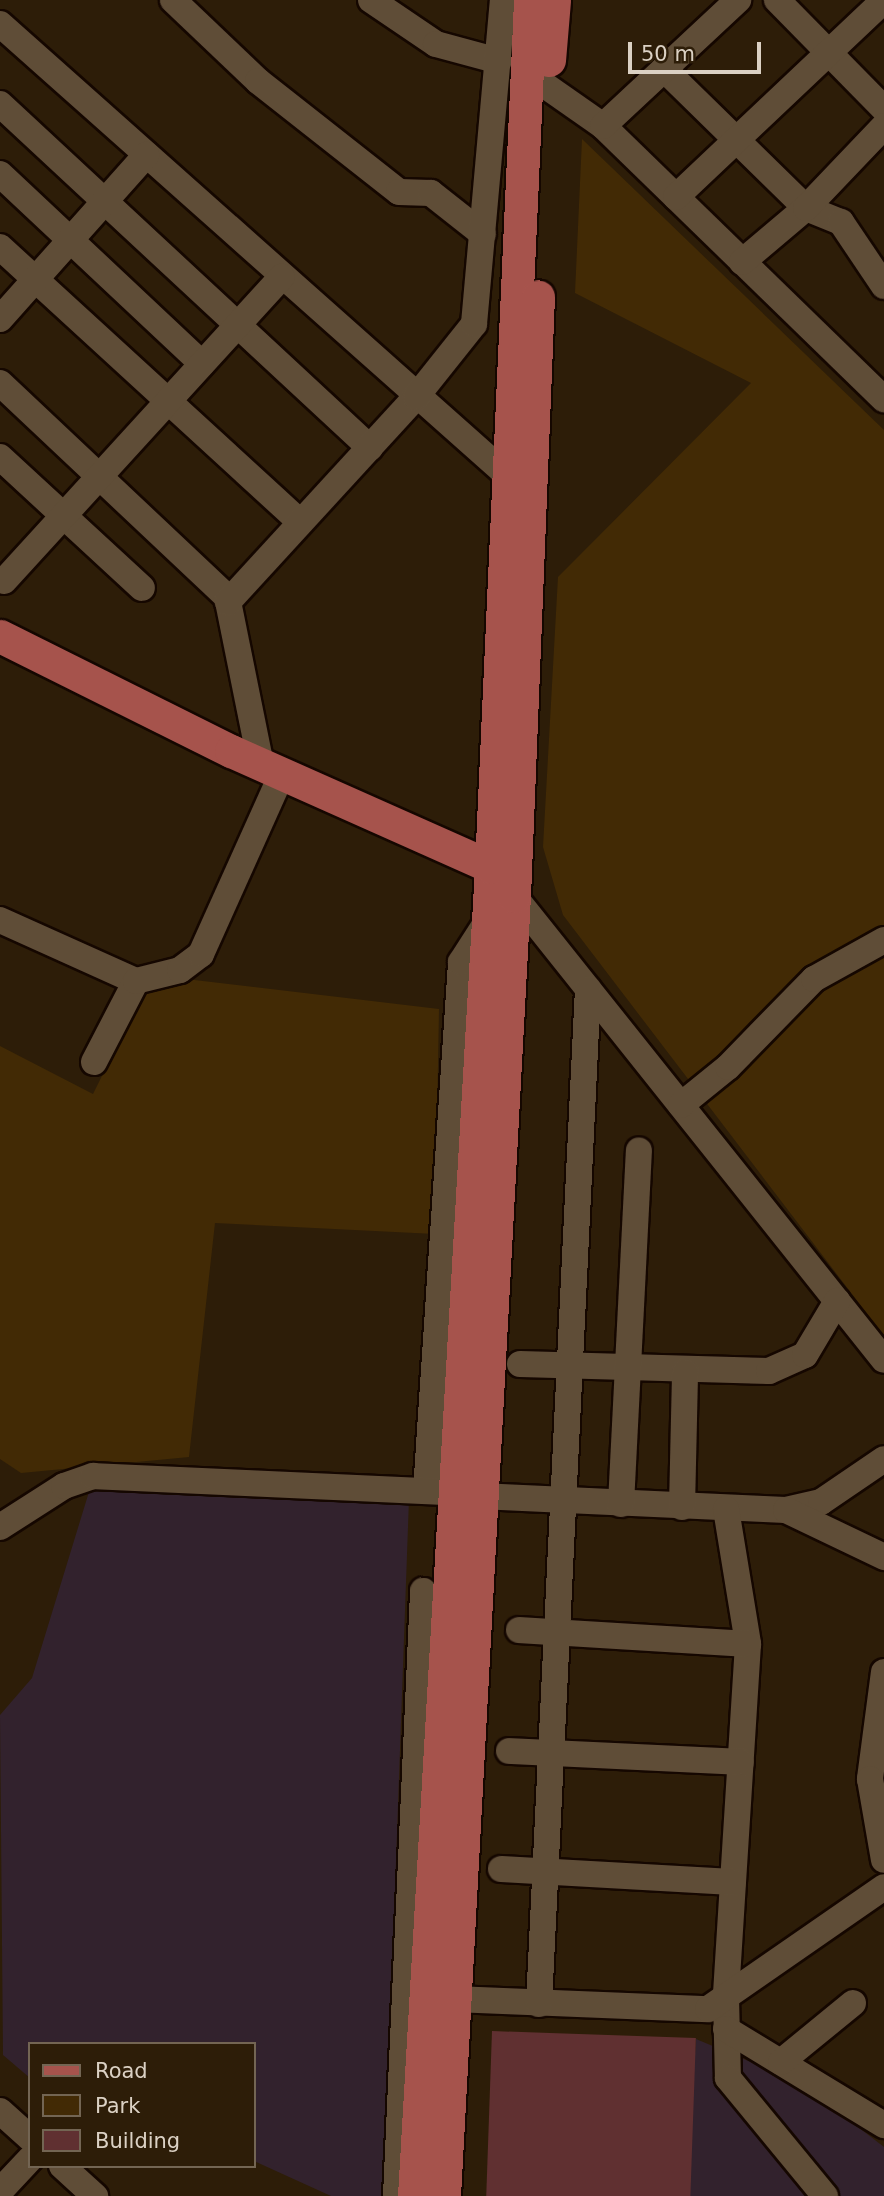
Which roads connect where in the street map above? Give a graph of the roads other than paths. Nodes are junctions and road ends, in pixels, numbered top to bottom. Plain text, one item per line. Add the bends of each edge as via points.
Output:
1 (173, 0) edge
2 (371, 0) edge
3 (503, 0) edge
4 (530, 0) edge
5 (554, 0) edge
6 (738, 0) edge
7 (777, 0) edge
8 (884, 0) edge
9 (5, 39) edge
10 (830, 54) junction
11 (664, 69) junction
12 (524, 74) junction
13 (0, 104) edge
14 (884, 109) edge
15 (603, 126) junction
16 (884, 126) edge
17 (734, 143) junction
18 (146, 155) junction
19 (0, 174) edge
20 (676, 197) junction
21 (105, 200) junction
22 (806, 208) junction
23 (483, 234) junction
24 (69, 241) junction
25 (0, 247) edge
26 (743, 262) junction
27 (282, 276) junction
28 (35, 280) junction
29 (884, 286) edge
30 (0, 319) edge
31 (241, 322) junction
32 (202, 364) junction
33 (0, 383) edge
34 (879, 386) edge
35 (416, 397) junction
36 (168, 402) junction
37 (370, 447) junction
38 (0, 457) edge
39 (507, 475) junction
40 (100, 476) junction
41 (62, 517) junction
42 (300, 522) junction
43 (4, 582) dead end
44 (142, 588) dead end
45 (229, 599) junction
46 (0, 636) edge
47 (272, 769) junction
48 (491, 867) junction
49 (514, 895) junction
50 (0, 920) edge
51 (884, 940) edge
52 (136, 981) junction
53 (588, 989) junction
54 (93, 1062) dead end
55 (681, 1105) junction
56 (639, 1150) dead end
57 (837, 1301) junction
58 (884, 1360) edge
59 (520, 1364) dead end
60 (573, 1368) junction
61 (626, 1371) junction
62 (685, 1372) junction
63 (884, 1459) edge
64 (452, 1493) junction
65 (562, 1501) junction
66 (621, 1504) junction
67 (682, 1507) junction
68 (726, 1509) junction
69 (786, 1510) junction
70 (0, 1527) edge
71 (884, 1557) edge
72 (423, 1591) dead end
73 (519, 1630) dead end
74 (556, 1633) junction
75 (748, 1644) junction
76 (445, 1663) junction
77 (884, 1672) edge
78 (509, 1751) dead end
79 (552, 1753) junction
80 (741, 1762) junction
81 (884, 1860) edge
82 (501, 1869) dead end
83 (546, 1871) junction
84 (733, 1882) junction
85 (884, 1887) edge
86 (726, 1997) junction
87 (454, 1999) junction
88 (853, 2003) dead end
89 (538, 2004) junction
90 (726, 2029) junction
91 (780, 2062) junction
92 (0, 2111) edge
93 (884, 2125) edge
94 (28, 2136) edge
95 (28, 2161) edge
96 (63, 2168) edge
97 (0, 2192) edge
98 (4, 2196) edge
99 (94, 2196) edge
100 (396, 2196) edge
101 (414, 2196) edge
102 (444, 2196) edge
103 (825, 2196) edge

1 - 23 street via 258,81 399,192 431,193
2 - 12 street via 436,44
3 - 12 street
4 - 12 main road
5 - 12 main road
6 - 11 street
7 - 10 street
8 - 10 street
9 - 18 street
10 - 14 street
10 - 17 street
11 - 15 street
11 - 17 street
12 - 15 street
12 - 23 street
12 - 39 main road
12 - 49 main road
13 - 21 street
15 - 20 street
16 - 22 street
17 - 20 street
17 - 22 street
18 - 21 street
18 - 27 street
19 - 24 street
20 - 26 street
21 - 24 street
21 - 31 street
22 - 26 street
22 - 29 street via 841,222
23 - 35 street via 474,324
24 - 28 street
24 - 32 street
25 - 28 street
26 - 34 street
27 - 31 street
27 - 35 street
28 - 30 street
28 - 36 street
31 - 32 street
31 - 37 street
32 - 36 street
33 - 40 street
35 - 37 street
35 - 39 street
36 - 40 street
36 - 42 street
37 - 42 street
38 - 41 street
39 - 48 main road
40 - 41 street
40 - 45 street
41 - 43 street
41 - 44 street
42 - 45 street
45 - 47 street
46 - 47 main road
47 - 48 main road
47 - 52 street via 201,954 180,970
48 - 49 main road
48 - 64 main road
49 - 53 street
49 - 64 main road
50 - 52 street
51 - 55 street via 814,979 728,1067
52 - 54 street
53 - 55 street
53 - 60 street
55 - 57 street
56 - 61 street
57 - 58 street
57 - 62 street via 793,1364
59 - 60 street
60 - 61 street
60 - 65 street
61 - 62 street
61 - 66 street
62 - 67 street
63 - 69 street via 821,1502
64 - 65 street
64 - 70 street via 93,1476 64,1486
64 - 76 main road
65 - 66 street
65 - 74 street
66 - 67 street
67 - 68 street
68 - 69 street
68 - 75 street
69 - 71 street
72 - 76 street
73 - 74 street
74 - 75 street
74 - 79 street
75 - 80 street
76 - 87 main road
76 - 100 street
76 - 101 main road
77 - 81 street via 870,1779
78 - 79 street
79 - 80 street
79 - 83 street
80 - 84 street
82 - 83 street
83 - 84 street
83 - 89 street
84 - 86 street
85 - 86 street
86 - 89 street via 708,2009 680,2012
86 - 90 street
87 - 89 street
87 - 102 main road
88 - 91 street
90 - 91 street
90 - 103 street via 728,2078
91 - 93 street
92 - 94 street
95 - 97 street
96 - 99 street
97 - 98 street

